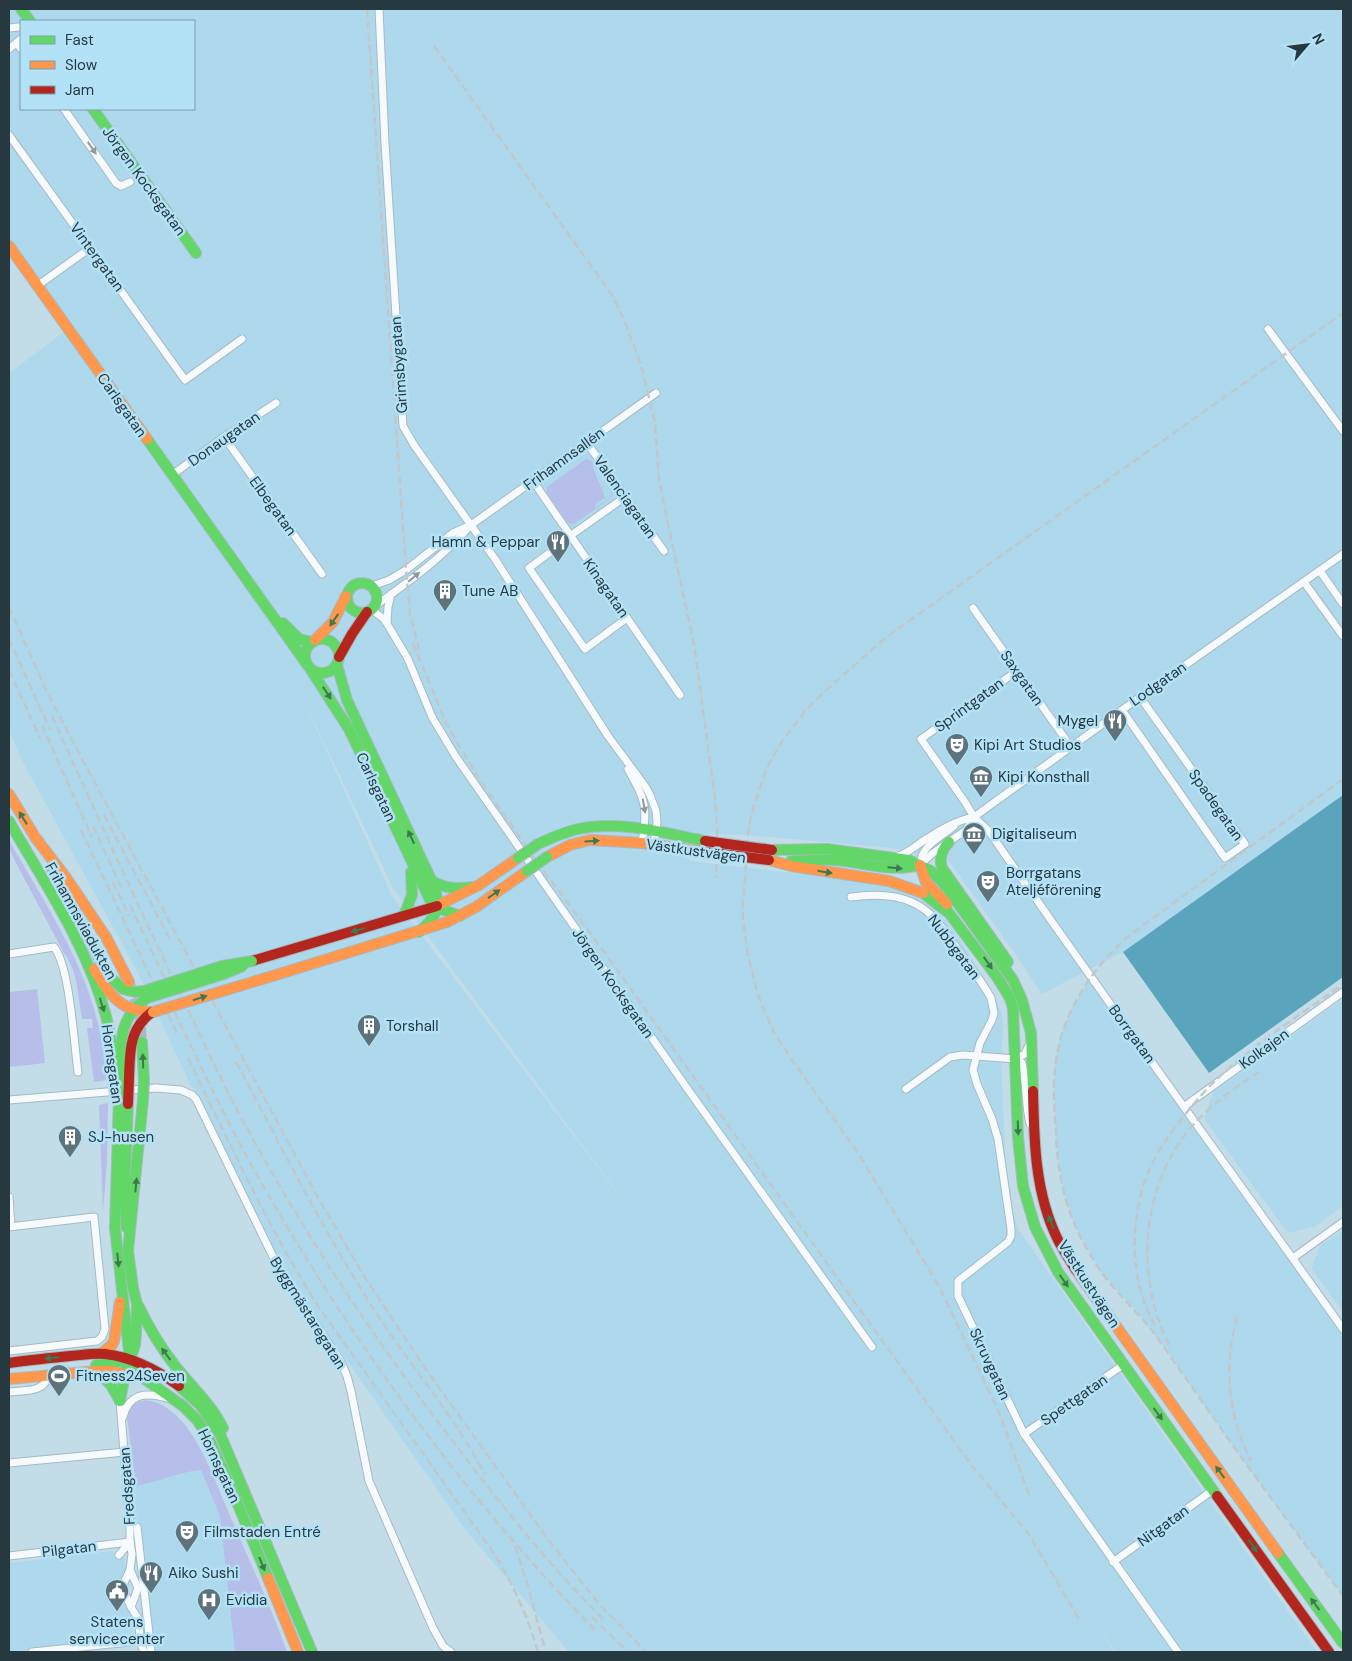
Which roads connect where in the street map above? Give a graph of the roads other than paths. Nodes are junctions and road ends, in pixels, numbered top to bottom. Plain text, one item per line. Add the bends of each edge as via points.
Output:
1 (21, 9) edge
2 (379, 9) edge
3 (29, 20) edge
4 (19, 27) dead end
5 (9, 28) edge
6 (20, 44) edge
7 (9, 48) edge
8 (65, 110) edge
9 (93, 110) edge
10 (9, 134) edge
11 (130, 182) dead end
12 (9, 246) edge
13 (90, 248) junction
14 (196, 253) dead end
15 (37, 286) junction
16 (1268, 329) dead end
17 (242, 339) dead end
18 (656, 393) dead end
19 (276, 403) dead end
20 (1343, 431) edge
21 (224, 437) junction
22 (587, 443) junction
23 (172, 475) junction
24 (533, 482) junction
25 (625, 496) junction
26 (471, 525) junction
27 (571, 537) junction
28 (664, 551) dead end
29 (1343, 554) edge
30 (236, 563) junction
31 (1320, 571) junction
32 (322, 574) dead end
33 (1304, 582) junction
34 (372, 586) junction
35 (391, 594) junction
36 (347, 595) junction
37 (1343, 604) edge
38 (973, 608) dead end
39 (371, 609) junction
40 (627, 618) junction
41 (387, 624) junction
42 (1343, 636) edge
43 (314, 641) junction
44 (338, 661) junction
45 (308, 666) junction
46 (1017, 671) junction
47 (680, 695) dead end
48 (1140, 697) junction
49 (1122, 710) junction
50 (921, 740) joint
51 (616, 747) junction
52 (1071, 747) junction
53 (9, 794) edge
54 (974, 817) junction
55 (959, 820) junction
56 (9, 821) edge
57 (644, 830) junction
58 (656, 833) junction
59 (35, 837) junction
60 (949, 842) junction
61 (642, 843) junction
62 (654, 845) junction
63 (704, 847) junction
64 (407, 854) junction
65 (895, 857) junction
66 (773, 858) junction
67 (920, 865) junction
68 (432, 881) junction
69 (478, 886) junction
70 (851, 896) dead end
71 (437, 906) junction
72 (406, 914) junction
73 (460, 916) junction
74 (418, 932) junction
75 (79, 943) junction
76 (973, 943) junction
77 (9, 954) edge
78 (129, 982) tunnel mouth
79 (1343, 992) edge
80 (145, 995) junction
81 (131, 1010) junction
82 (153, 1012) junction
83 (1026, 1013) junction
84 (142, 1042) tunnel mouth
85 (1030, 1043) junction
86 (976, 1056) junction
87 (1016, 1059) junction
88 (78, 1072) dead end
89 (122, 1080) junction
90 (906, 1089) dead end
91 (9, 1100) edge
92 (122, 1102) junction
93 (1185, 1106) junction
94 (1034, 1136) junction
95 (9, 1197) edge
96 (1343, 1222) edge
97 (10, 1226) edge
98 (128, 1250) junction
99 (1293, 1258) junction
100 (121, 1291) junction
101 (138, 1304) junction
102 (1343, 1329) edge
103 (872, 1347) dead end
104 (9, 1351) edge
105 (102, 1353) junction
106 (9, 1363) edge
107 (116, 1363) junction
108 (132, 1364) junction
109 (1123, 1366) junction
110 (97, 1371) junction
111 (50, 1374) junction
112 (124, 1374) junction
113 (9, 1378) edge
114 (151, 1384) junction
115 (9, 1392) edge
116 (174, 1399) junction
117 (120, 1401) junction
118 (122, 1423) junction
119 (1024, 1434) junction
120 (125, 1452) junction
121 (9, 1463) edge
122 (1213, 1490) junction
123 (243, 1491) junction
124 (137, 1527) dead end
125 (124, 1528) dead end
126 (130, 1542) junction
127 (120, 1555) dead end
128 (9, 1556) edge
129 (1113, 1562) junction
130 (130, 1570) junction
131 (131, 1607) junction
132 (303, 1633) junction
133 (140, 1641) junction
134 (1343, 1643) edge
135 (32, 1652) edge
136 (144, 1652) edge
137 (150, 1652) edge
138 (298, 1652) edge
139 (312, 1652) edge
140 (318, 1652) edge
141 (451, 1652) edge
142 (1178, 1652) edge
143 (1329, 1652) edge

1 - 3 main road
2 - 26 street, Grimsbygatan via 404,426
4 - 5 street
6 - 7 street
8 -> 11 street, Jörgen Kocksgatan via 116,183 121,186
9 - 14 main road, Jörgen Kocksgatan
10 - 13 street, Vintergatan
12 - 15 main road, Carlsgatan
13 - 15 street
13 - 17 street, Vintergatan via 185,380
15 - 23 main road, Carlsgatan
16 - 20 street
18 - 22 street, Frihamnsallén
19 - 21 street, Donaugatan
21 - 23 street, Donaugatan
21 - 32 street, Elbegatan
22 - 24 street, Frihamnsallén
22 - 25 street, Valenciagatan
23 - 30 main road, Carlsgatan
24 - 26 street, Frihamnsallén
24 - 27 street, Kinagatan
25 - 27 street
25 - 28 street, Valenciagatan
26 - 34 street, Frihamnsallén via 453,533 389,580
35 -> 26 street, Frihamnsallén via 458,540
26 - 51 street, Grimsbygatan
27 - 40 street, Kinagatan
27 - 40 street via 529,568 585,648
29 - 31 street, Lodgatan
30 - 43 main road, Carlsgatan via 292,633
30 - 45 main road, Carlsgatan
31 - 33 street, Lodgatan
31 - 37 street
33 - 42 street
33 - 48 street, Lodgatan
34 - 36 main road via 357,583
34 - 39 main road via 377,596
35 - 39 street, Frihamnsallén
35 - 41 street
36 - 39 main road via 346,600 353,610 362,613
36 -> 43 main road via 333,622
38 - 46 street, Saxgatan
39 - 41 street, Jörgen Kocksgatan
39 - 44 main road, Frihamnsallén via 347,639
40 - 47 street, Kinagatan
41 - 103 street, Jörgen Kocksgatan via 408,659 432,717 456,757
43 - 44 main road via 332,642 338,649
43 - 45 main road via 305,651
44 - 45 main road via 326,674 316,673
68 -> 44 main road, Carlsgatan via 347,700
45 -> 64 main road, Carlsgatan via 350,729
46 - 50 street, Sprintgatan
46 - 52 street, Saxgatan
48 - 49 street, Lodgatan
48 - 49 street, Spadegatan via 1245,844 1225,858
49 - 52 street, Lodgatan
50 - 54 street, Borrgatan
51 -> 57 street, Grimsbygatan via 645,802
51 - 58 street, Grimsbygatan via 650,795 656,811
52 - 54 street, Lodgatan
59 -> 53 main road
54 - 55 street, Lodgatan
54 - 60 street, Lodgatan via 966,830
54 - 93 street, Borrgatan via 988,830
55 - 65 street, Lodgatan
55 - 67 street via 926,848
56 - 75 main road, Hornsgatan
57 - 58 main road, Västkustvägen
57 - 61 street, Grimsbygatan
57 - 69 main road, Västkustvägen, bridge via 602,825 566,831 538,844
58 - 62 street, Grimsbygatan
58 - 63 main road, Västkustvägen
59 - 78 main road via 106,936
59 - 80 main road, Frihamnsviadukten via 107,972 123,989
60 - 67 street, Lodgatan
60 - 83 main road via 941,852 942,868 1008,961 1022,988
61 - 62 main road, Västkustvägen
73 -> 61 main road, Västkustvägen, bridge via 547,856 570,845 590,840
62 - 63 main road, Västkustvägen
63 - 66 main road, Västkustvägen, bridge
64 - 71 main road, Carlsgatan via 426,893
64 - 72 main road via 414,885
65 - 66 main road, Västkustvägen via 827,849
65 - 67 main road, Västkustvägen
66 -> 67 main road via 834,860 899,869
66 -> 76 main road, Västkustvägen via 791,866 889,881 912,888 949,913
67 - 76 main road, Västkustvägen via 924,879 947,904
67 - 83 main road, Västkustvägen via 936,876 957,902 1012,980
68 - 69 main road via 450,889
68 - 71 main road, Carlsgatan via 438,896
69 - 71 main road, Frihamnsviadukten
70 - 86 street, Nubbgatan via 875,894 903,898 922,907 939,923 991,998 994,1013
71 - 72 main road, Frihamnsviadukten
71 - 73 main road
71 - 74 main road via 434,919
72 -> 80 main road, Frihamnsviadukten, bridge via 252,960 224,974
73 - 74 main road, Västkustvägen
82 -> 74 main road, bridge
75 - 81 main road, Frihamnsviadukten via 111,996
75 -> 89 main road, Hornsgatan via 106,1017
76 -> 87 main road, Västkustvägen via 1010,998 1015,1021
77 - 88 street via 54,947 58,952 66,980
79 - 93 street, Kolkajen
80 - 81 main road, Frihamnsviadukten
81 - 82 main road
81 - 89 main road via 122,1030
82 - 89 main road via 134,1032
83 - 85 main road, Västkustvägen
98 -> 84 main road, Hornsgatan, bridge via 143,1100
85 - 87 street via 1025,1054
85 - 94 main road, Västkustvägen
86 - 87 street
86 - 90 street via 950,1057
86 - 119 street, Skruvgatan via 973,1070 1000,1147 1011,1236 1008,1242 958,1281 957,1291
87 - 94 street via 1022,1063
87 -> 109 main road, Västkustvägen via 1020,1161 1023,1186 1035,1227 1058,1272
89 - 92 main road, bridge
91 - 141 street, Byggmästaregatan via 156,1088 181,1090 192,1095 279,1269 340,1360 351,1391 368,1481 433,1628 443,1646
92 - 98 main road
92 -> 100 main road, Hornsgatan via 115,1228
93 - 99 street, Borrgatan
134 -> 94 main road, Västkustvägen via 1069,1260 1046,1210
95 - 97 street
96 - 99 street
97 - 104 street via 94,1217 105,1329 97,1340
98 - 101 main road, Hornsgatan via 132,1288
99 - 102 street, Borrgatan
100 - 105 main road via 114,1341
100 - 108 main road, Hornsgatan
101 - 108 main road, Hornsgatan
123 -> 101 main road via 230,1444 219,1419 146,1324
105 -> 106 main road, Hornsgatan
105 - 107 main road
105 - 108 main road, Hornsgatan via 112,1354
107 - 108 main road
107 - 112 main road
107 - 113 main road via 39,1369
108 - 112 main road
108 - 114 main road, Hornsgatan
108 - 123 main road, Hornsgatan via 148,1368 180,1387 201,1406 220,1434
109 - 119 street, Spettgatan
109 -> 122 main road, Västkustvägen
110 - 111 main road
110 - 112 main road
110 - 117 main road via 111,1385
111 - 113 main road
111 - 115 street via 48,1382 38,1389
112 - 114 main road
112 - 117 main road
114 - 116 main road, Hornsgatan
116 - 118 street via 146,1394 138,1396 125,1410
116 -> 138 main road, Hornsgatan via 197,1420 212,1444
117 - 118 street, Fredsgatan
118 - 120 street, Fredsgatan
119 - 129 street, Skruvgatan
120 - 121 street
120 - 126 street, Fredsgatan
122 - 129 street, Nitgatan
122 -> 143 main road, Västkustvägen
123 - 132 main road, Hornsgatan
124 - 137 street
125 - 126 street
126 - 127 street
126 - 128 street, Pilgatan
126 - 130 street, Fredsgatan
129 - 142 street, Skruvgatan
130 - 131 street, Fredsgatan via 138,1588
130 - 131 street, Fredsgatan via 122,1587
131 - 133 street, Fredsgatan via 139,1620
132 - 139 main road, Hornsgatan
132 - 140 main road, Hornsgatan
133 - 135 street
133 - 136 street, Fredsgatan

